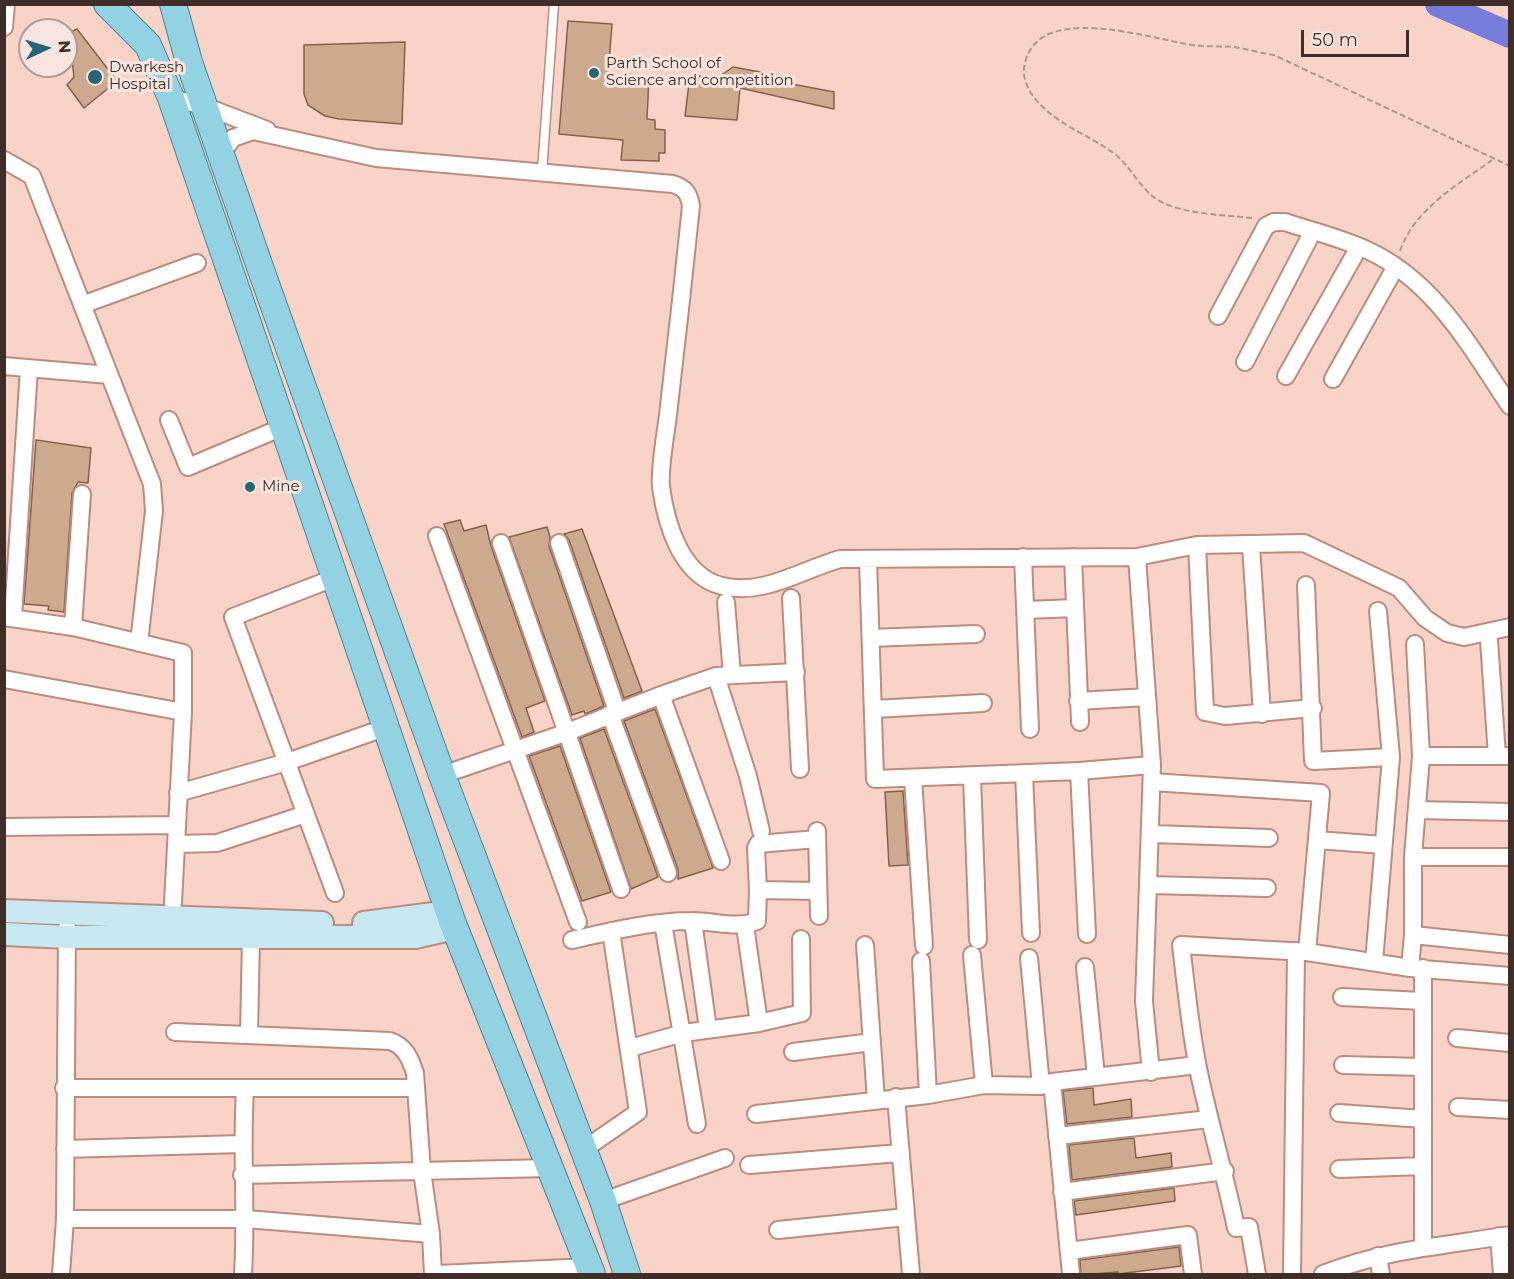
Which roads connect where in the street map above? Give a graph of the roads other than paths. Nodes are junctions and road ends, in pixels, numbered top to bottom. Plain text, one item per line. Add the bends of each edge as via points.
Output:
1 (6, 4) edge
2 (107, 4) edge
3 (173, 4) edge
4 (554, 4) edge
5 (4, 27) edge
6 (171, 98) junction
7 (204, 106) junction
8 (276, 134) junction
9 (221, 154) junction
10 (4, 160) edge
11 (542, 172) junction
12 (1313, 231) junction
13 (1359, 248) junction
14 (197, 263) dead end
15 (1395, 268) junction
16 (82, 306) junction
17 (1218, 316) dead end
18 (1245, 362) dead end
19 (4, 366) edge
20 (29, 368) junction
21 (109, 375) junction
22 (1286, 376) dead end
23 (1333, 380) dead end
24 (1509, 406) edge
25 (169, 420) dead end
26 (283, 427) junction
27 (82, 494) dead end
28 (437, 536) dead end
29 (501, 543) dead end
30 (559, 543) dead end
31 (1197, 545) junction
32 (1251, 546) junction
33 (1023, 557) junction
34 (1073, 557) junction
35 (1137, 557) junction
36 (868, 559) junction
37 (334, 578) junction
38 (1306, 585) dead end
39 (792, 598) dead end
40 (726, 602) dead end
41 (1075, 608) junction
42 (1026, 610) junction
43 (1378, 611) dead end
44 (9, 617) edge
45 (73, 627) junction
46 (1509, 627) edge
47 (976, 634) dead end
48 (871, 638) junction
49 (1489, 640) dead end
50 (139, 643) junction
51 (1415, 644) dead end
52 (796, 672) junction
53 (724, 676) junction
54 (4, 679) edge
55 (661, 695) junction
56 (1147, 697) junction
57 (1078, 701) junction
58 (983, 703) dead end
59 (1313, 708) junction
60 (874, 709) junction
61 (183, 712) junction
62 (614, 713) junction
63 (1262, 714) junction
64 (1080, 722) dead end
65 (387, 727) junction
66 (1030, 729) dead end
67 (565, 733) junction
68 (514, 751) junction
69 (1421, 756) junction
70 (1503, 756) edge
71 (1391, 757) junction
72 (287, 762) junction
73 (1152, 765) junction
74 (800, 769) dead end
75 (1079, 771) junction
76 (1024, 773) junction
77 (442, 775) junction
78 (972, 777) junction
79 (913, 778) junction
80 (1152, 782) junction
81 (178, 793) junction
82 (1417, 810) junction
83 (1509, 812) edge
84 (306, 814) junction
85 (177, 825) junction
86 (4, 827) edge
87 (761, 831) dead end
88 (1152, 834) junction
89 (1269, 838) dead end
90 (1317, 840) junction
91 (176, 844) junction
92 (1383, 845) junction
93 (1413, 857) junction
94 (1509, 858) edge
95 (721, 861) dead end
96 (668, 873) dead end
97 (1150, 885) junction
98 (1267, 888) dead end
99 (621, 889) dead end
100 (758, 890) junction
101 (818, 891) junction
102 (335, 893) dead end
103 (173, 903) dead end
104 (4, 911) edge
105 (68, 913) junction
106 (819, 916) dead end
107 (452, 920) junction
108 (693, 921) junction
109 (578, 922) dead end
110 (663, 923) junction
111 (745, 926) junction
112 (611, 931) junction
113 (1031, 933) dead end
114 (4, 934) edge
115 (1088, 934) dead end
116 (1413, 935) junction
117 (67, 937) junction
118 (251, 938) junction
119 (801, 939) dead end
120 (572, 940) dead end
121 (865, 945) dead end
122 (1509, 945) edge
123 (1301, 952) junction
124 (1029, 958) dead end
125 (1374, 962) junction
126 (1085, 967) dead end
127 (1416, 968) junction
128 (1509, 976) edge
129 (1342, 997) dead end
130 (1422, 1001) junction
131 (759, 1023) junction
132 (708, 1029) junction
133 (175, 1032) dead end
134 (683, 1033) junction
135 (249, 1034) junction
136 (1457, 1038) dead end
137 (872, 1042) junction
138 (1509, 1043) edge
139 (630, 1048) junction
140 (793, 1052) dead end
141 (1197, 1065) junction
142 (1343, 1065) dead end
143 (1422, 1067) junction
144 (1151, 1072) junction
145 (1095, 1076) junction
146 (1047, 1084) junction
147 (984, 1085) junction
148 (64, 1088) junction
149 (416, 1088) junction
150 (245, 1090) junction
151 (928, 1095) junction
152 (896, 1097) junction
153 (876, 1100) junction
154 (1458, 1107) dead end
155 (1509, 1110) edge
156 (1339, 1113) dead end
157 (756, 1114) dead end
158 (1209, 1119) junction
159 (1423, 1119) junction
160 (698, 1124) dead end
161 (1057, 1136) junction
162 (242, 1144) junction
163 (65, 1149) junction
164 (583, 1150) junction
165 (900, 1153) junction
166 (725, 1158) dead end
167 (748, 1165) dead end
168 (1422, 1166) junction
169 (550, 1168) junction
170 (1339, 1169) dead end
171 (422, 1171) junction
172 (1225, 1171) junction
173 (242, 1175) junction
174 (1062, 1192) junction
175 (603, 1201) junction
176 (906, 1217) junction
177 (65, 1219) junction
178 (246, 1219) junction
179 (778, 1230) dead end
180 (431, 1234) junction
181 (1504, 1235) edge
182 (1423, 1246) junction
183 (1069, 1251) junction
184 (1378, 1256) junction
185 (590, 1271) edge
186 (472, 1274) edge
187 (61, 1275) edge
188 (243, 1275) edge
189 (435, 1275) edge
190 (627, 1275) edge
191 (911, 1275) edge
192 (1071, 1275) edge
193 (1193, 1275) edge
194 (1257, 1275) edge
195 (1292, 1275) edge
196 (1323, 1275) edge
197 (1381, 1275) edge
198 (1502, 1275) edge

1 - 5 street
2 - 6 main road via 148,45
3 - 7 main road
4 - 11 lane
6 - 7 street
6 - 26 main road
7 - 8 street
7 - 9 main road
8 - 9 street via 253,131 233,138
8 - 11 street via 376,158
9 - 77 main road
10 - 16 street via 32,176
11 - 36 street via 673,184 690,196 661,486 672,538 696,573 726,587 767,586 840,559
12 - 13 street
12 - 17 street via 1285,222 1266,226
12 - 18 street
13 - 15 street
13 - 22 street
14 - 16 street
15 - 23 street
15 - 24 street via 1423,286 1455,324
16 - 21 street
19 - 20 street
20 - 21 street
20 - 44 street
21 - 50 street via 152,484 154,510
25 - 26 street via 188,467
26 - 37 main road
27 - 45 street
28 - 68 street
29 - 67 street
30 - 62 street
31 - 32 street
31 - 35 street
31 - 63 street via 1205,712
32 - 46 street via 1304,543 1400,588 1425,618 1447,633 1464,637
32 - 63 street
33 - 34 street
33 - 36 street
33 - 42 street
34 - 35 street
34 - 41 street
35 - 56 street
36 - 48 street
37 - 65 main road
37 - 72 street via 233,617
38 - 59 street
39 - 52 street
40 - 53 street
41 - 42 street
41 - 57 street
42 - 66 street
43 - 71 street
44 - 45 street
45 - 50 street
47 - 48 street
48 - 60 street
49 - 70 street
50 - 61 street via 183,653
51 - 69 street
52 - 53 street
52 - 74 street
53 - 55 street
53 - 87 street
54 - 61 street
55 - 62 street
55 - 95 street
56 - 57 street
56 - 73 street
57 - 64 street
58 - 60 street
59 - 63 street
59 - 71 street via 1312,761
60 - 79 street via 876,779
61 - 81 street
62 - 67 street
62 - 96 street
65 - 72 street
65 - 107 main road
67 - 68 street
67 - 99 street
68 - 77 street
68 - 109 street
69 - 70 street
69 - 82 street
71 - 92 street
72 - 81 street
72 - 84 street
73 - 75 street
73 - 80 street
75 - 76 street
75 - 115 street
76 - 78 street
76 - 113 street
77 - 164 main road
78 - 79 street
78 - 147 street via 975,947
79 - 151 street
80 - 88 street
80 - 90 street via 1321,793
81 - 85 street
82 - 83 street
82 - 93 street
84 - 91 street via 217,843
84 - 102 street
85 - 86 street
85 - 91 street
88 - 89 street
88 - 97 street
90 - 92 street
90 - 123 street
91 - 103 street
92 - 125 street
93 - 94 street
93 - 116 street
97 - 98 street
97 - 144 street via 1144,1001
100 - 101 street
100 - 101 street via 758,844 817,835
100 - 111 street via 757,921
101 - 106 street
104 - 105 street
105 - 107 street via 354,924
105 - 117 street
107 - 118 street via 416,937
107 - 169 main road
108 - 110 street
108 - 111 street
108 - 132 street
110 - 112 street
110 - 134 street
111 - 131 street
112 - 120 street
112 - 139 street
114 - 117 street
116 - 122 street
116 - 127 street
117 - 118 street
117 - 148 street
118 - 135 street
119 - 131 street via 802,1013
121 - 137 street
123 - 125 street
123 - 141 street via 1181,945
123 - 195 street
124 - 146 street
125 - 127 street
126 - 145 street
127 - 128 street
127 - 130 street
129 - 130 street
130 - 143 street
131 - 132 street
132 - 134 street
133 - 135 street
134 - 139 street
134 - 160 street
135 - 149 street via 390,1041 400,1045 410,1059
136 - 138 street
137 - 140 street
137 - 153 street
139 - 164 street via 638,1112
141 - 144 street
141 - 158 street
142 - 143 street
143 - 159 street
144 - 145 street
145 - 146 street
146 - 147 street
146 - 161 street
147 - 151 street
148 - 150 street
148 - 163 street
149 - 150 street
149 - 171 street
150 - 162 street
151 - 152 street
152 - 153 street
152 - 165 street
153 - 157 street
154 - 155 street
156 - 159 street
158 - 161 street
158 - 172 street
159 - 168 street
161 - 174 street
162 - 163 street
162 - 173 street
163 - 177 street
164 - 175 main road
165 - 167 street
165 - 176 street
166 - 175 street
168 - 170 street
168 - 182 street
169 - 171 street
169 - 185 main road
171 - 173 street
171 - 180 street
172 - 174 street
172 - 194 street via 1236,1228 1249,1227
173 - 178 street
174 - 183 street
175 - 190 main road
176 - 179 street
176 - 191 street
177 - 178 street
177 - 187 street
178 - 180 street
178 - 188 street
180 - 189 street
181 - 182 street
181 - 198 street
182 - 184 street
183 - 192 street
183 - 193 street via 1188,1235
184 - 196 street
184 - 197 street
185 - 186 street
186 - 189 street

